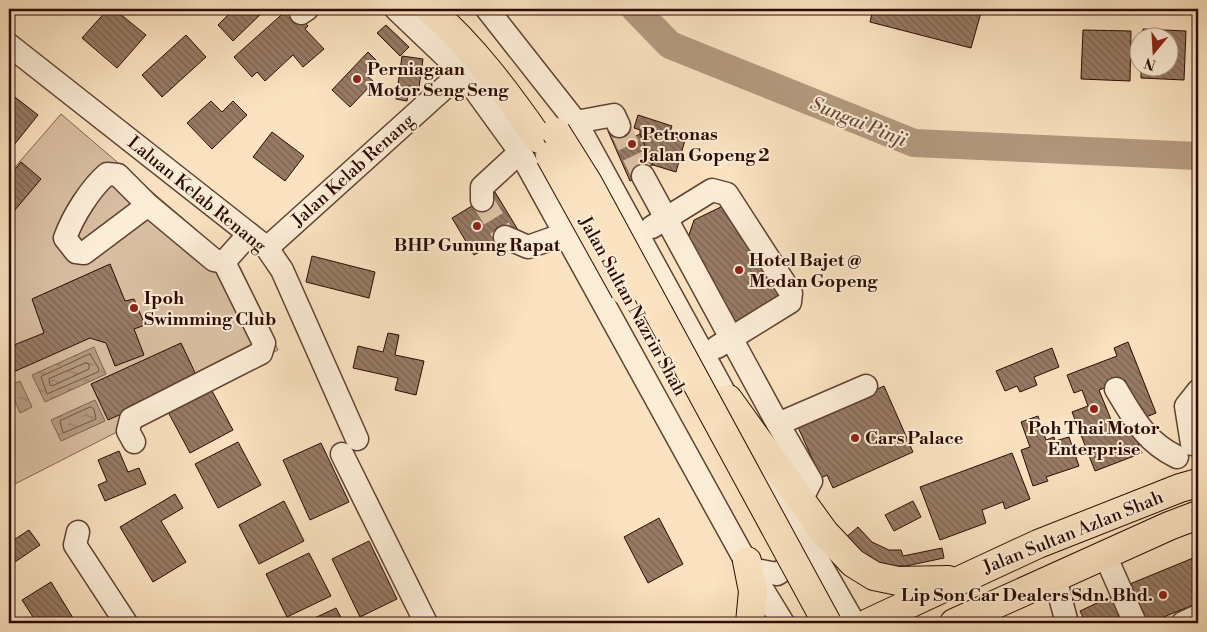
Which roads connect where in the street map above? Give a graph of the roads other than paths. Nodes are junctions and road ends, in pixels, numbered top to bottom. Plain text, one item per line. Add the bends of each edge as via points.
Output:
1 (396, 9) edge
2 (429, 9) edge
3 (454, 9) edge
4 (482, 9) edge
5 (487, 9) edge
6 (511, 38) junction
7 (9, 45) edge
8 (462, 72) junction
9 (619, 126) tunnel mouth
10 (548, 136) junction
11 (643, 176) tunnel mouth
12 (482, 200) dead end
13 (148, 205) dead end
14 (665, 219) junction
15 (248, 234) junction
16 (565, 234) junction
17 (638, 236) junction
18 (505, 237) tunnel mouth
19 (267, 248) junction
20 (224, 262) junction
21 (731, 339) junction
22 (704, 355) junction
23 (866, 386) dead end
24 (1116, 390) dead end
25 (1198, 391) edge
26 (728, 399) junction
27 (778, 424) junction
28 (134, 442) dead end
29 (1189, 448) edge
30 (1189, 485) edge
31 (801, 500) junction
32 (1198, 515) edge
33 (78, 532) dead end
34 (800, 532) junction
35 (1106, 555) junction
36 (748, 565) junction
37 (960, 578) junction
38 (1045, 583) junction
39 (1198, 616) edge
40 (126, 623) edge
41 (426, 623) edge
42 (750, 623) edge
43 (783, 623) edge
44 (808, 623) edge
45 (827, 623) edge
46 (854, 623) edge
47 (868, 623) edge
48 (954, 623) edge
49 (1002, 623) edge
50 (1067, 623) edge
51 (1135, 623) edge
52 (1183, 623) edge

1 - 8 street
2 - 10 main road, Jalan Sultan Nazrin Shah via 453,30
3 - 10 main road, Jalan Sultan Nazrin Shah via 492,46 524,85
4 - 6 street
5 - 6 street
6 - 10 street
7 - 15 street, Laluan Kelab Renang
8 - 10 street
8 - 19 street, Jalan Kelab Renang
9 - 10 street via 614,115
10 - 12 street via 482,187
10 - 16 street
10 - 17 street
10 - 44 main road, Jalan Sultan Nazrin Shah, bridge
10 - 45 main road, Jalan Sultan Nazrin Shah, bridge via 588,183
11 - 14 street
13 - 20 street via 214,260
14 - 17 street
14 - 21 street
14 - 21 street via 712,190 727,194 792,292 790,302
15 - 19 street, Laluan Kelab Renang
15 - 20 street
16 - 18 street via 528,247
16 - 36 street
17 - 22 street
19 - 41 street, Laluan Kelab Renang via 282,270 350,447
20 - 28 street via 264,343 261,353 131,419 128,431
21 - 22 street
21 - 27 street
22 - 26 street
23 - 27 street
24 - 29 street via 1142,432 1160,449
25 - 29 street via 1186,406
26 - 31 main road
26 - 34 street
27 - 31 street via 812,481
29 - 30 street
30 - 37 main road, Jalan Sultan Azlan Shah
31 - 37 main road via 838,549 874,576 924,582
32 - 35 main road, Jalan Sultan Azlan Shah
33 - 40 street via 75,545
34 - 36 street via 798,561 778,574
34 - 46 street
35 - 38 main road, Jalan Sultan Azlan Shah
35 - 51 street
36 - 42 main road via 753,591
36 - 43 street
37 - 47 main road, Jalan Sultan Azlan Shah
38 - 48 main road, Jalan Sultan Azlan Shah
38 - 49 main road
38 - 50 street
39 - 52 street

